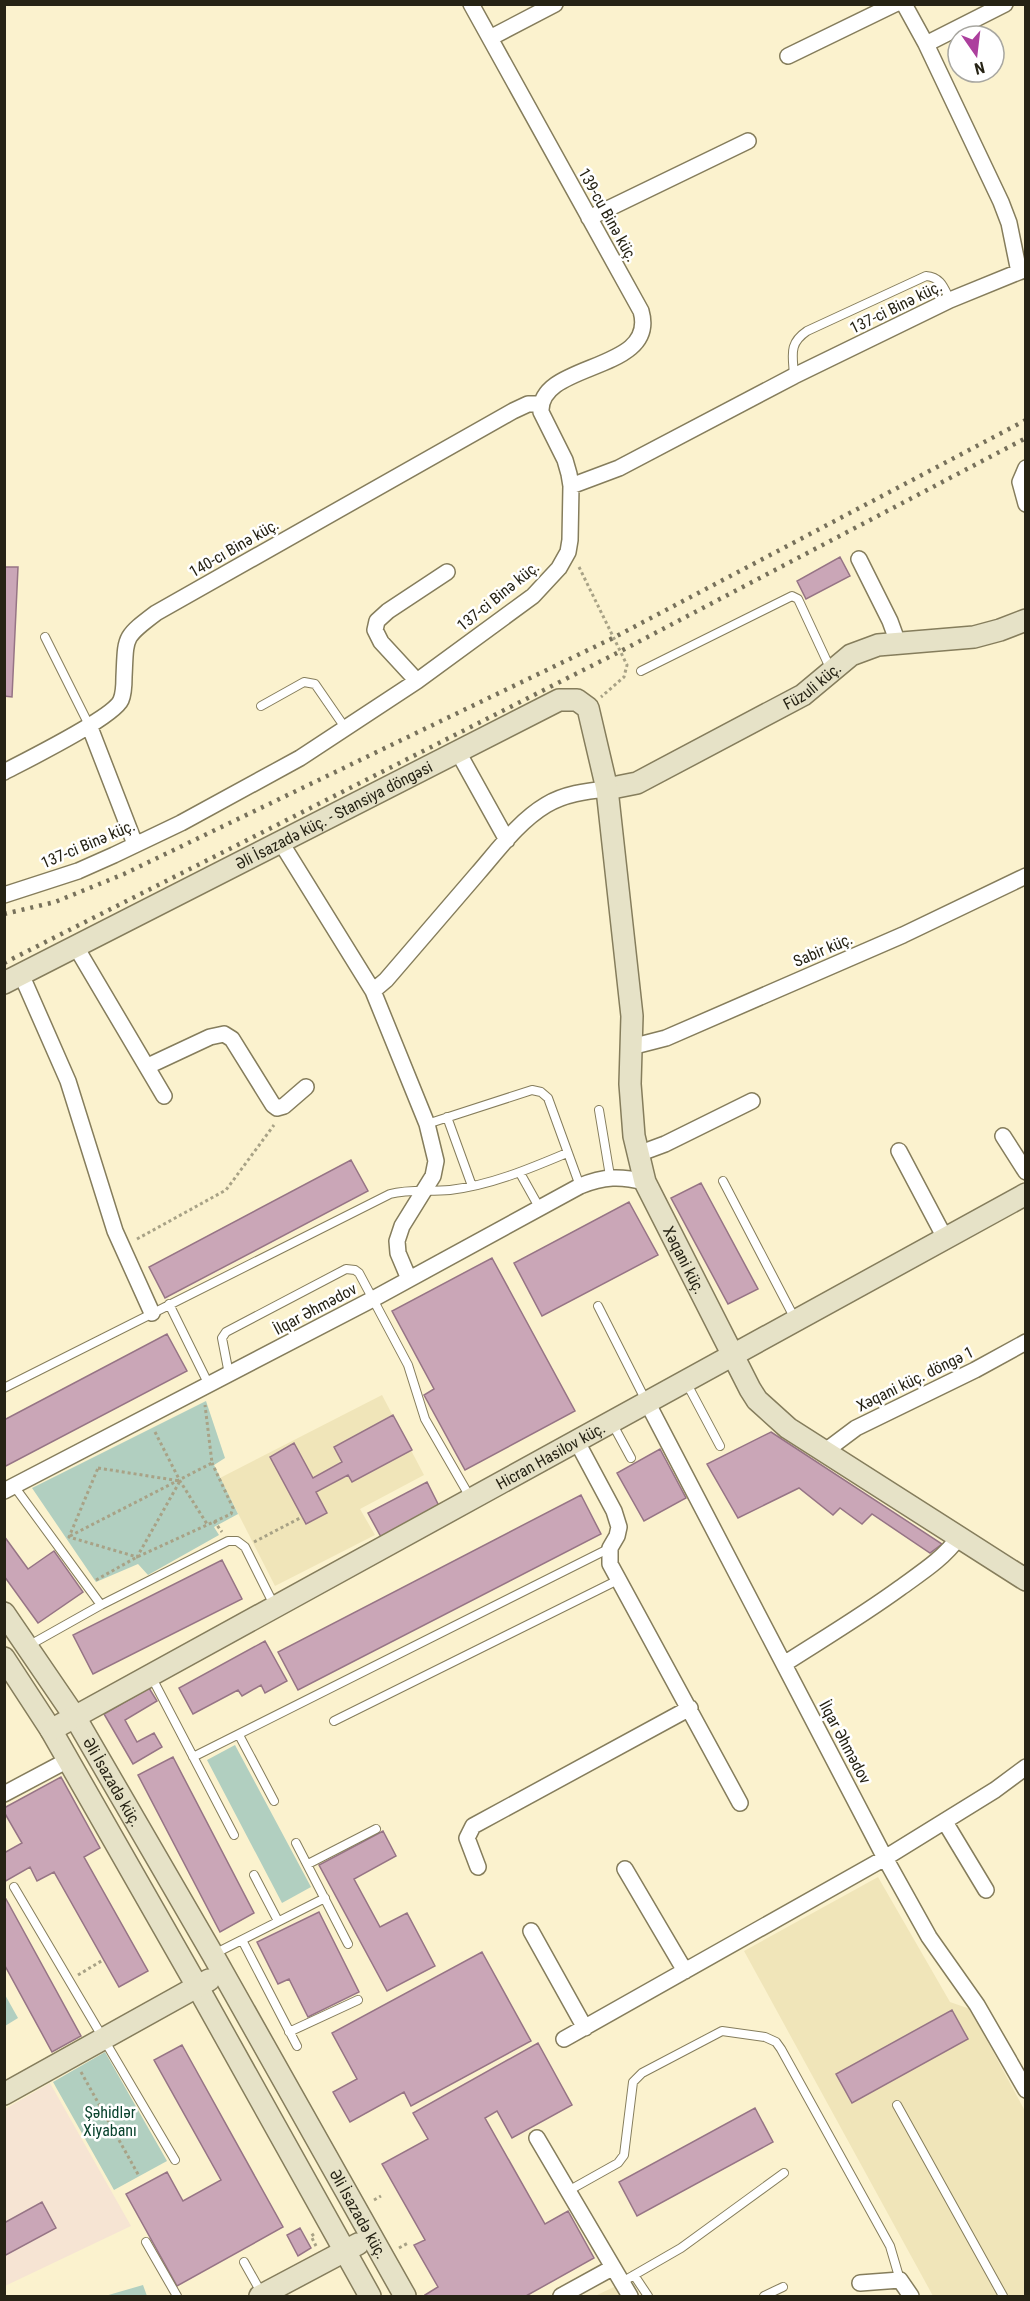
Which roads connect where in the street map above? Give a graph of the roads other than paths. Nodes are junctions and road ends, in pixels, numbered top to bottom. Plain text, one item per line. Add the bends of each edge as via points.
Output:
1 (471, 4) edge
2 (555, 4) edge
3 (895, 4) edge
4 (904, 4) edge
5 (1005, 4) edge
6 (490, 38) junction
7 (926, 44) junction
8 (788, 56) dead end
9 (748, 141) dead end
10 (589, 219) junction
11 (1022, 271) edge
12 (950, 300) junction
13 (795, 376) junction
14 (540, 404) junction
15 (1026, 468) edge
16 (571, 486) junction
17 (1026, 504) edge
18 (859, 559) dead end
19 (447, 572) dead end
20 (1026, 620) edge
21 (45, 637) dead end
22 (898, 643) junction
23 (642, 671) dead end
24 (831, 671) junction
25 (417, 681) junction
26 (261, 706) dead end
27 (89, 725) junction
28 (346, 729) junction
29 (458, 752) junction
30 (4, 772) edge
31 (607, 789) junction
32 (507, 840) junction
33 (280, 841) junction
34 (135, 844) junction
35 (1026, 876) edge
36 (4, 895) edge
37 (76, 947) junction
38 (13, 979) edge
39 (373, 991) junction
40 (631, 1047) junction
41 (148, 1066) junction
42 (306, 1087) dead end
43 (164, 1096) dead end
44 (752, 1101) dead end
45 (599, 1110) dead end
46 (447, 1117) junction
47 (427, 1124) junction
48 (1003, 1136) dead end
49 (899, 1151) dead end
50 (567, 1153) junction
51 (638, 1154) junction
52 (1026, 1172) edge
53 (520, 1173) junction
54 (610, 1176) junction
55 (723, 1181) dead end
56 (645, 1182) junction
57 (472, 1186) junction
58 (580, 1186) junction
59 (423, 1192) junction
60 (1026, 1194) edge
61 (539, 1207) junction
62 (945, 1238) junction
63 (410, 1279) junction
64 (373, 1299) junction
65 (169, 1304) junction
66 (598, 1306) dead end
67 (152, 1313) junction
68 (796, 1320) junction
69 (1026, 1342) edge
70 (731, 1356) junction
71 (230, 1375) junction
72 (685, 1381) junction
73 (206, 1387) junction
74 (4, 1388) edge
75 (646, 1402) junction
76 (611, 1421) junction
77 (576, 1440) junction
78 (720, 1446) dead end
79 (824, 1452) junction
80 (631, 1458) dead end
81 (9, 1489) edge
82 (470, 1498) junction
83 (959, 1537) junction
84 (610, 1548) junction
85 (1023, 1574) edge
86 (618, 1580) junction
87 (101, 1605) junction
88 (274, 1606) junction
89 (4, 1613) edge
90 (28, 1646) junction
91 (4, 1658) edge
92 (784, 1664) junction
93 (150, 1676) junction
94 (690, 1708) junction
95 (75, 1717) junction
96 (334, 1721) dead end
97 (51, 1730) junction
98 (239, 1735) junction
99 (193, 1757) junction
100 (68, 1760) junction
101 (1026, 1767) edge
102 (4, 1794) edge
103 (274, 1802) dead end
104 (740, 1803) dead end
105 (945, 1822) junction
106 (376, 1829) dead end
107 (234, 1835) dead end
108 (296, 1843) dead end
109 (885, 1857) junction
110 (308, 1864) junction
111 (478, 1867) dead end
112 (625, 1869) dead end
113 (254, 1875) dead end
114 (14, 1887) dead end
115 (986, 1890) dead end
116 (325, 1898) junction
117 (278, 1921) junction
118 (531, 1931) dead end
119 (242, 1940) junction
120 (348, 1944) dead end
121 (218, 1964) junction
122 (685, 1971) junction
123 (197, 1986) junction
124 (358, 2000) dead end
125 (585, 2028) junction
126 (289, 2032) junction
127 (103, 2037) junction
128 (564, 2039) dead end
129 (297, 2046) dead end
130 (1026, 2090) edge
131 (4, 2094) edge
132 (897, 2106) dead end
133 (537, 2138) dead end
134 (175, 2160) dead end
135 (784, 2173) dead end
136 (568, 2191) junction
137 (372, 2236) junction
138 (146, 2242) dead end
139 (345, 2251) junction
140 (244, 2262) dead end
141 (612, 2268) junction
142 (628, 2279) junction
143 (900, 2280) junction
144 (860, 2283) dead end
145 (783, 2287) dead end
146 (177, 2296) edge
147 (261, 2296) edge
148 (370, 2296) edge
149 (405, 2296) edge
150 (561, 2296) edge
151 (630, 2296) edge
152 (648, 2296) edge
153 (764, 2296) edge
154 (910, 2296) edge
155 (1003, 2296) edge

1 - 6 street, 139-cu Binə küç.
2 - 6 street
3 - 8 street
4 - 7 street
5 - 7 street
6 - 10 street, 139-cu Binə küç.
7 - 11 street via 1009,223
9 - 10 street
10 - 14 street, 139-cu Binə küç. via 641,311 642,334 628,350 548,391
11 - 12 street, 137-ci Binə küç.
12 - 13 street, 137-ci Binə küç.
12 - 13 lane via 939,280 926,276 807,331 794,344
13 - 16 street, 137-ci Binə küç. via 619,468
14 - 16 street via 565,460
14 - 27 street, 140-cı Binə küç. via 528,404 513,411 156,613 129,634 121,701
15 - 17 street via 1020,482
16 - 25 street, 137-ci Binə küç. via 570,540 559,568 532,596
18 - 22 street
19 - 25 street via 377,621 375,630 381,642
20 - 22 street, Füzuli küç. via 974,637
21 - 27 lane
22 - 24 street, Füzuli küç. via 865,648
23 - 24 lane via 792,596 798,599
24 - 31 street, Füzuli küç. via 803,695 637,783
25 - 28 street, 137-ci Binə küç.
26 - 28 lane via 304,682 315,684
27 - 30 street, 140-cı Binə küç.
27 - 34 street
28 - 34 street, 137-ci Binə küç. via 249,786
29 - 31 street, Əli İsazadə küç. - Stansiya döngəsi via 559,700 577,700 588,708 592,718
29 - 32 street
29 - 33 street, Əli İsazadə küç. - Stansiya döngəsi
31 - 32 street via 582,792 548,804
31 - 40 street, Xəqani küç. via 632,1016
32 - 39 street
33 - 37 street, Əli İsazadə küç. - Stansiya döngəsi
33 - 39 street
34 - 36 street, 137-ci Binə küç. via 78,871
35 - 40 street, Sabir küç. via 903,935 666,1038
37 - 38 street, Əli İsazadə küç. - Stansiya döngəsi
37 - 41 street
38 - 67 street via 72,1092 111,1216
39 - 47 street
40 - 51 street, Xəqani küç. via 630,1083
41 - 42 street via 224,1034 232,1039 277,1108 284,1107
41 - 43 street
44 - 51 street
45 - 54 lane
46 - 47 lane
46 - 50 lane via 532,1090 541,1092 548,1098
46 - 57 lane
47 - 59 street via 436,1161 433,1176
48 - 52 street
49 - 62 street
50 - 53 lane
50 - 58 lane
51 - 56 street, Xəqani küç.
53 - 57 lane
53 - 61 lane
54 - 56 street, İlqar Əhmədov
54 - 58 street, İlqar Əhmədov
55 - 68 lane
56 - 70 street, Xəqani küç.
57 - 59 lane
58 - 61 street, İlqar Əhmədov
59 - 63 street via 397,1241
59 - 65 lane via 390,1194
60 - 62 street, Hicran Hasilov küç.
61 - 63 street, İlqar Əhmədov
62 - 68 street, Hicran Hasilov küç.
63 - 64 street, İlqar Əhmədov
64 - 71 street, İlqar Əhmədov
64 - 71 lane via 359,1273 346,1269 237,1325 222,1338
64 - 82 lane via 408,1365 425,1419
65 - 67 lane
65 - 73 lane
66 - 75 lane
67 - 74 lane
68 - 70 street, Hicran Hasilov küç.
69 - 79 street, Xəqani küç. döngə 1 via 856,1428
70 - 72 street, Hicran Hasilov küç.
70 - 79 street, Xəqani küç. via 757,1400 788,1428
71 - 73 street, İlqar Əhmədov
72 - 75 street, Hicran Hasilov küç.
72 - 78 lane
73 - 81 street, İlqar Əhmədov
75 - 76 street, Hicran Hasilov küç.
75 - 92 street, İlqar Əhmədov
76 - 77 street, Hicran Hasilov küç.
76 - 80 lane
77 - 82 street, Hicran Hasilov küç.
77 - 84 street via 614,1511 619,1527
79 - 83 street, Xəqani küç.
81 - 87 lane via 56,1543
82 - 88 street, Hicran Hasilov küç.
83 - 85 street, Xəqani küç.
83 - 92 street via 936,1563
84 - 86 street via 610,1564
84 - 98 lane
86 - 94 street
86 - 96 lane
87 - 88 lane via 228,1541 237,1541 245,1547
87 - 90 lane
88 - 93 street, Hicran Hasilov küç.
89 - 90 street, Əli İsazadə küç.
90 - 95 street, Əli İsazadə küç.
91 - 97 street, Əli İsazadə küç.
92 - 109 street, İlqar Əhmədov
93 - 95 street, Hicran Hasilov küç.
93 - 99 lane
94 - 104 street
94 - 111 street via 473,1826 467,1838
95 - 97 street, Hicran Hasilov küç.
95 - 121 street, Əli İsazadə küç.
97 - 100 street, Əli İsazadə küç.
98 - 99 lane
98 - 103 lane
99 - 107 lane
100 - 102 street
100 - 123 street, Əli İsazadə küç.
101 - 105 street
105 - 109 street
105 - 115 street
106 - 110 lane
108 - 110 lane
109 - 122 street
109 - 130 street, İlqar Əhmədov via 929,1937 977,2005
110 - 116 lane
112 - 122 street
113 - 117 lane
114 - 127 lane
116 - 117 lane
116 - 120 lane
117 - 119 lane
118 - 125 street
119 - 121 lane
119 - 126 lane
121 - 123 street
121 - 137 street, Əli İsazadə küç.
122 - 125 street
123 - 127 street
123 - 139 street, Əli İsazadə küç.
124 - 126 lane
125 - 128 street
126 - 129 lane
127 - 131 street
127 - 134 lane
132 - 155 lane
133 - 136 street
135 - 142 lane via 681,2248
136 - 141 street
136 - 143 lane via 618,2163 624,2155 633,2082 642,2073 722,2031 765,2037 776,2042 793,2070 890,2246
137 - 139 street
137 - 149 street, Əli İsazadə küç.
138 - 146 lane
139 - 147 street via 286,2287
139 - 148 street, Əli İsazadə küç.
140 - 147 lane
141 - 142 street
141 - 150 street
142 - 151 street
142 - 152 lane
143 - 144 street
143 - 154 street
145 - 153 lane

